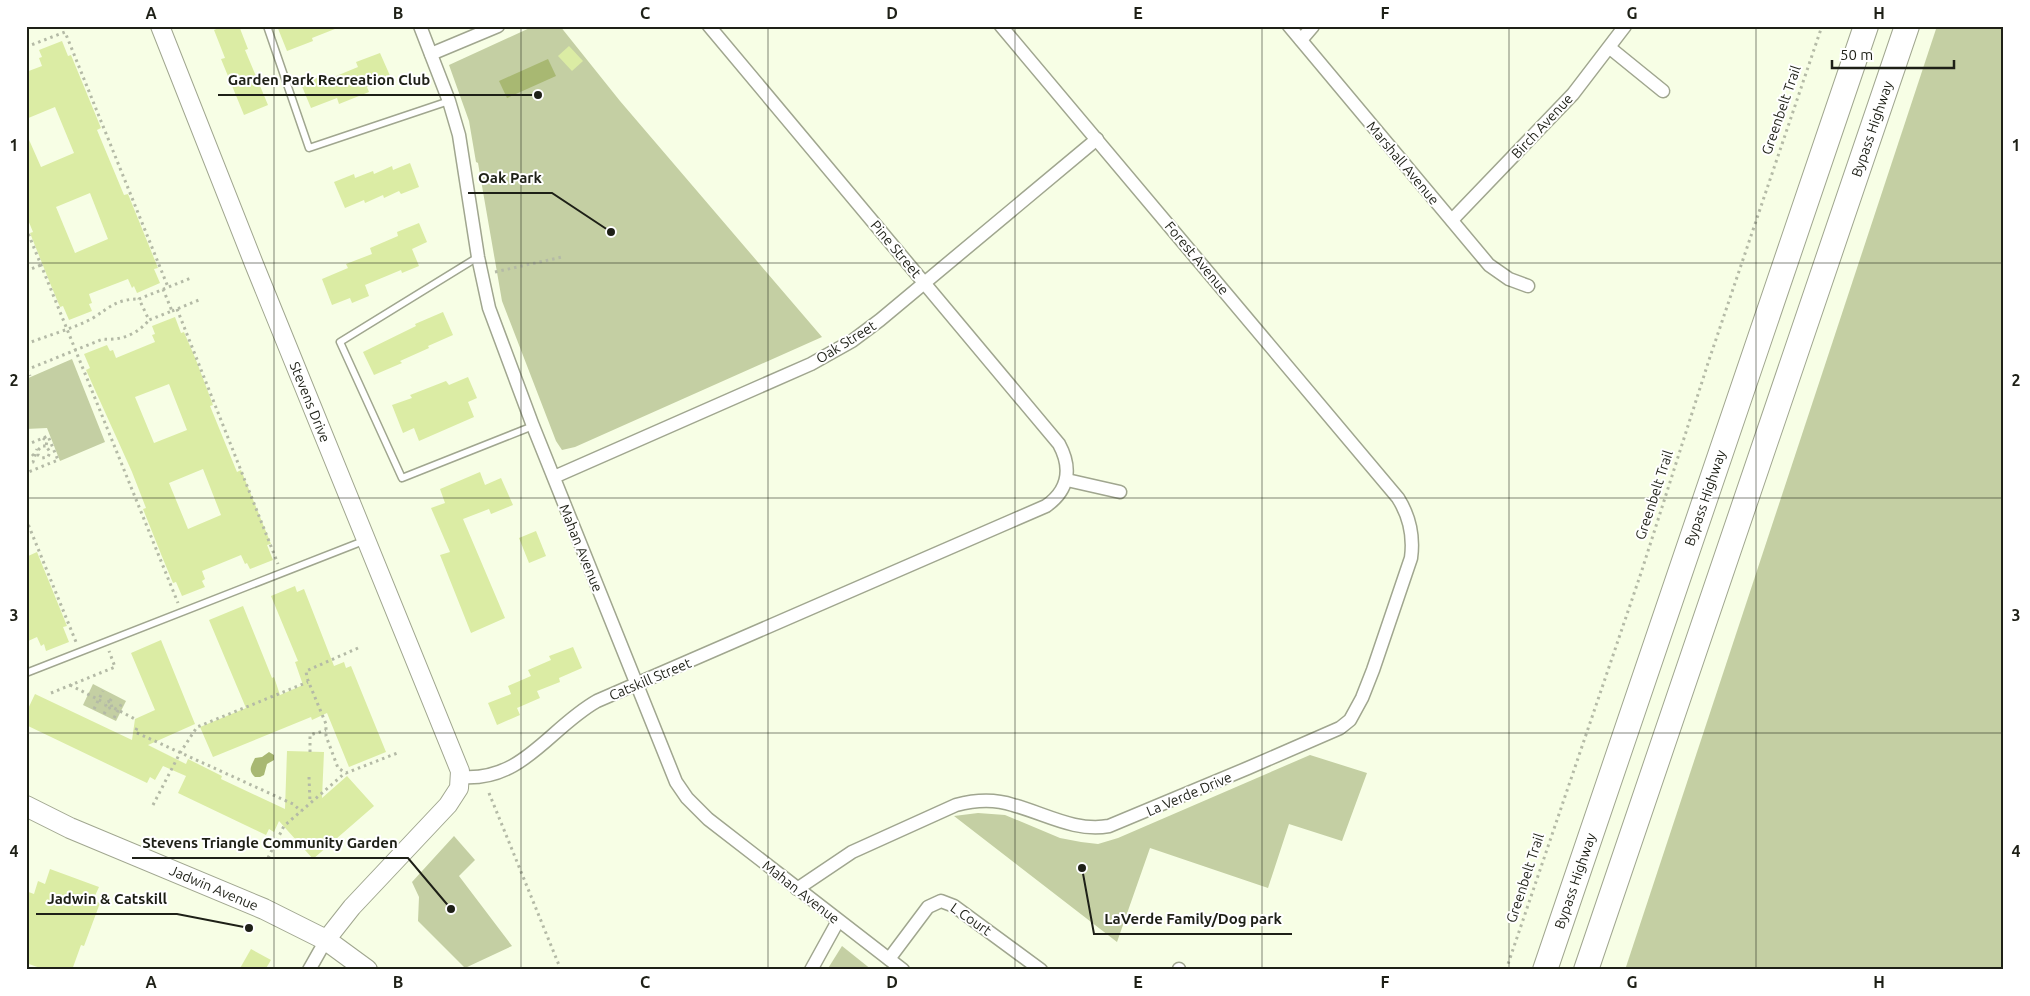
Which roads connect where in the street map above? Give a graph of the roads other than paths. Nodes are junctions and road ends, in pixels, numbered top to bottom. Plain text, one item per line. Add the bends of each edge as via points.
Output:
1 (160, 26) edge
2 (267, 26) edge
3 (420, 26) edge
4 (498, 26) edge
5 (709, 26) edge
6 (1001, 26) edge
7 (1288, 26) edge
8 (1313, 26) edge
9 (1625, 26) edge
10 (1866, 26) edge
11 (1907, 26) edge
12 (1301, 40) junction
13 (1610, 48) junction
14 (431, 54) junction
15 (1663, 91) dead end
16 (449, 101) junction
17 (1097, 139) junction
18 (1452, 220) junction
19 (478, 257) junction
20 (924, 283) junction
21 (1528, 286) dead end
22 (533, 426) junction
23 (554, 478) junction
24 (1067, 480) junction
25 (1392, 490) joint
26 (1120, 492) dead end
27 (367, 539) junction
28 (26, 673) edge
29 (636, 685) junction
30 (460, 777) junction
31 (26, 806) edge
32 (797, 889) junction
33 (838, 920) junction
34 (326, 940) junction
35 (889, 959) junction
36 (309, 970) edge
37 (367, 970) edge
38 (811, 970) edge
39 (903, 970) edge
40 (1040, 970) edge
41 (1545, 970) edge
42 (1586, 970) edge

1 - 27 street, Stevens Drive
2 - 16 lane via 309,148
3 - 14 street, Mahan Avenue
4 - 14 street
5 - 20 street, Pine Street
6 - 17 street, Forest Avenue
7 - 12 street, Marshall Avenue
8 - 12 street
9 - 13 street, Birch Avenue
10 - 41 highway, Bypass Highway
11 - 42 highway, Bypass Highway
12 - 18 street, Marshall Avenue
13 - 15 street
13 - 18 street, Birch Avenue via 1572,94
14 - 16 street, Mahan Avenue
16 - 19 street, Mahan Avenue via 459,135
17 - 20 street, Oak Street
17 - 25 street, Forest Avenue
18 - 21 street, Marshall Avenue via 1489,265 1509,279
19 - 22 street, Mahan Avenue via 489,308
19 - 22 lane via 340,342 402,478
20 - 23 street, Oak Street via 873,325 832,353
20 - 24 street, Pine Street via 1059,444 1065,454
22 - 23 street, Mahan Avenue
23 - 29 street, Mahan Avenue
24 - 26 street
24 - 29 street, Catskill Street via 1058,496 1046,506
25 - 32 street, La Verde Drive via 1409,521 1411,558 1362,698 1350,720 1340,728 1110,826 1076,826 1000,802 974,801 956,805 852,852
27 - 28 lane
27 - 30 street, Stevens Drive
29 - 30 street, Catskill Street via 586,708 535,752 513,766 489,776
29 - 32 street, Mahan Avenue via 666,760 687,798 708,819
30 - 34 street via 459,788 448,805 352,907
31 - 34 main road, Jadwin Avenue via 70,828 264,909
32 - 33 street, Mahan Avenue
33 - 35 street, Mahan Avenue
33 - 38 street
34 - 36 street
34 - 37 main road, Jadwin Avenue
35 - 39 street, Mahan Avenue
35 - 40 street, L Court via 928,907 941,901 954,906

